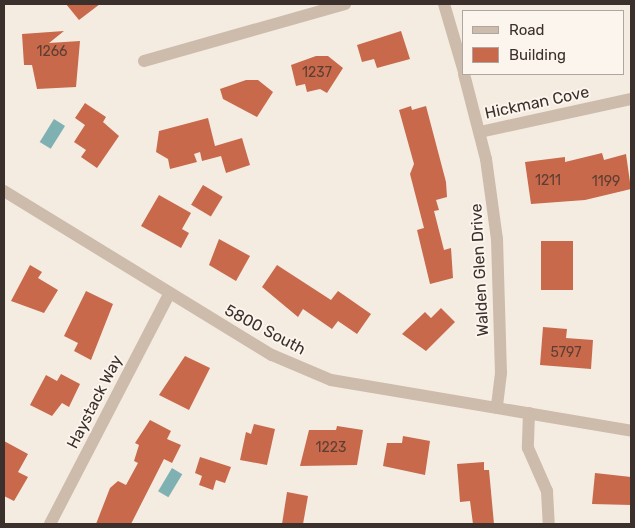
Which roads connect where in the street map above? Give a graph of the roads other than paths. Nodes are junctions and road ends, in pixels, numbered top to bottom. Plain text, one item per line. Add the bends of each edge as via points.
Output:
1 (345, 4) edge
2 (444, 4) edge
3 (144, 61) dead end
4 (462, 66) edge
5 (465, 75) edge
6 (631, 99) edge
7 (480, 132) junction
8 (4, 191) edge
9 (169, 294) junction
10 (497, 408) junction
11 (529, 414) junction
12 (631, 431) edge
13 (50, 524) edge
14 (549, 524) edge

1 - 3 street
2 - 4 street, Walden Glen Drive
5 - 7 street, Walden Glen Drive
6 - 7 street, Hickman Cove
7 - 10 street, Walden Glen Drive via 497,239 501,372
8 - 9 street, 5800 South
9 - 10 street, 5800 South via 272,355 331,380
9 - 13 street, Haystack Way
10 - 11 street, 5800 South
11 - 12 street, 5800 South
11 - 14 street via 528,448 546,491

